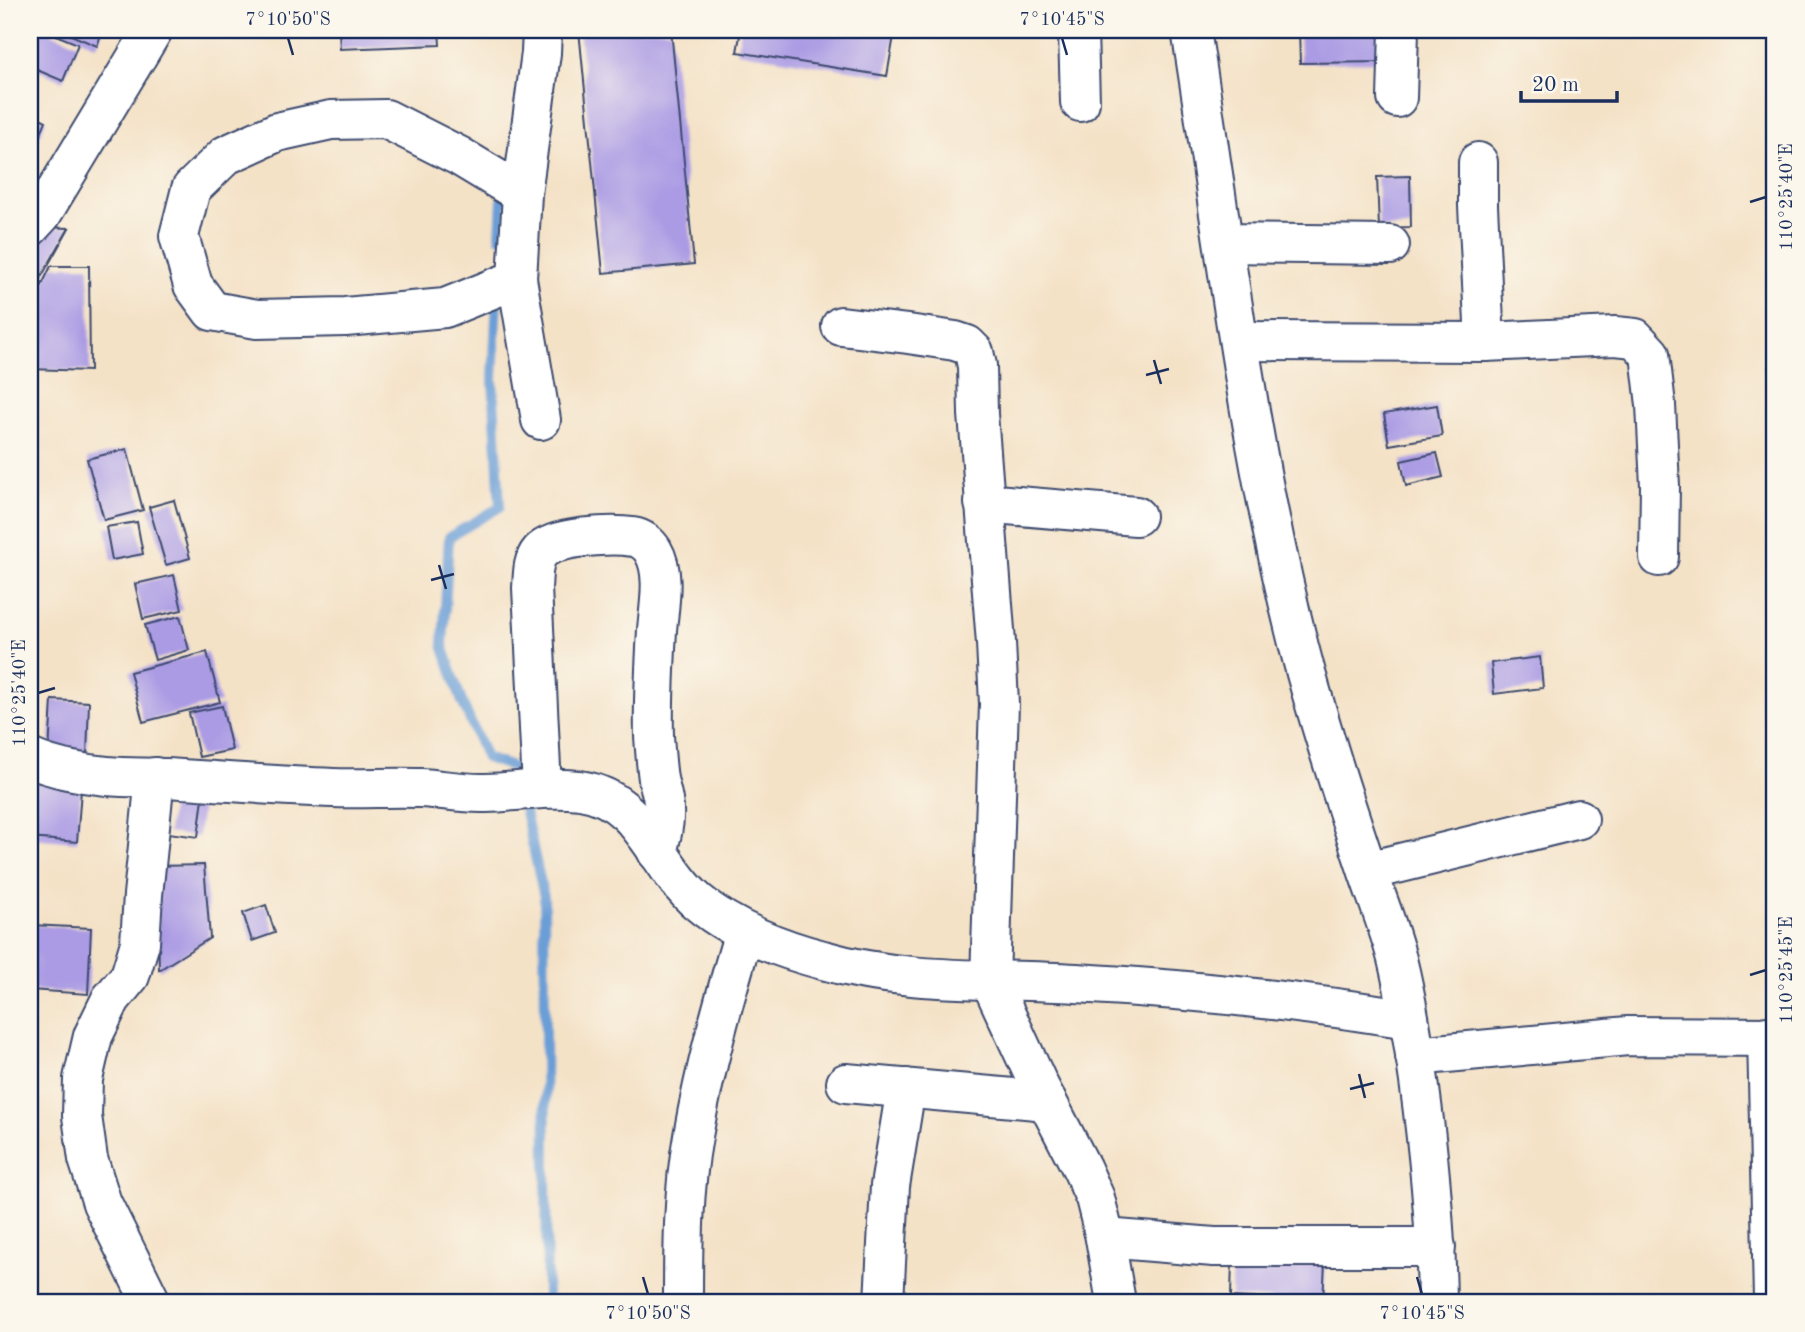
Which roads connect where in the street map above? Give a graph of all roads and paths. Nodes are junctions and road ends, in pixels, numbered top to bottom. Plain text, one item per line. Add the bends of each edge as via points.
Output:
1 (153, 30) edge
2 (542, 30) edge
3 (1078, 30) edge
4 (1191, 30) edge
5 (1399, 30) edge
6 (1397, 98) dead end
7 (1080, 102) dead end
8 (1478, 162) dead end
9 (522, 194) junction
10 (30, 227) edge
11 (1224, 243) junction
12 (1390, 245) dead end
13 (517, 279) junction
14 (841, 326) dead end
15 (1239, 341) junction
16 (1485, 342) junction
17 (541, 420) dead end
18 (984, 503) junction
19 (1136, 516) dead end
20 (1658, 557) dead end
21 (30, 758) edge
22 (155, 777) junction
23 (537, 789) junction
24 (1579, 819) dead end
25 (657, 852) junction
26 (1368, 871) junction
27 (744, 932) junction
28 (989, 980) junction
29 (1771, 1037) edge
30 (1412, 1038) junction
31 (846, 1083) dead end
32 (906, 1088) junction
33 (1046, 1101) junction
34 (1105, 1238) junction
35 (1436, 1247) junction
36 (151, 1302) edge
37 (683, 1302) edge
38 (884, 1302) edge
39 (1116, 1302) edge
40 (1437, 1302) edge
41 (1775, 1302) edge

1 - 10 street
2 - 9 street
3 - 7 street
4 - 11 street
5 - 6 street
8 - 16 street
9 - 13 street
9 - 13 street via 386,119 331,120 277,132 226,155 191,189 179,236 193,285 212,311 257,319 445,308
11 - 12 street
11 - 15 street
13 - 17 street
14 - 18 street via 955,341 974,352
15 - 16 street
15 - 26 street via 1296,636
16 - 20 street via 1615,336 1635,338 1650,354 1660,486
18 - 19 street
18 - 28 street via 999,704
21 - 22 street via 107,776
22 - 23 street via 482,793
22 - 36 street via 140,943 130,976 111,999 93,1036 83,1079 82,1116 88,1158 102,1203
23 - 25 street via 582,790 604,797 633,817
23 - 25 street via 534,565 540,552 565,540 634,537 645,541 658,561 660,581 654,738 664,809
24 - 26 street
25 - 27 street via 698,902
26 - 30 street via 1391,935
27 - 28 street via 855,968
27 - 37 street via 692,1138
28 - 30 street via 1126,985 1319,1005
28 - 33 street
29 - 30 street
29 - 41 street
30 - 35 street
31 - 32 street
32 - 33 street
32 - 38 street via 890,1186
33 - 34 street via 1095,1198
34 - 35 street via 1214,1247
34 - 39 street
35 - 40 street

